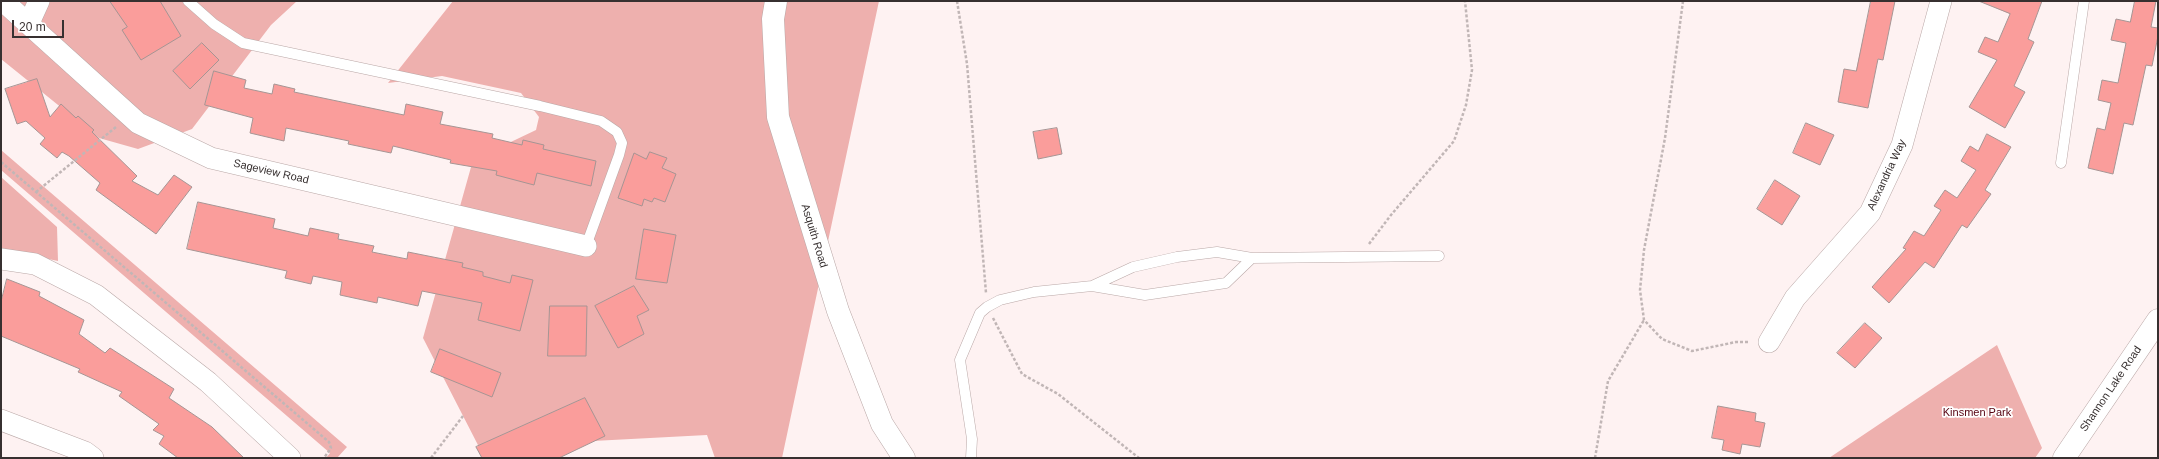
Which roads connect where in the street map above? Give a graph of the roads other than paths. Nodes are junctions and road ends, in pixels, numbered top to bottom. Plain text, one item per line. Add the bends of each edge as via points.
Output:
1 (3, 1) edge
2 (39, 1) edge
3 (188, 1) edge
4 (776, 1) edge
5 (1941, 1) edge
6 (2084, 1) edge
7 (29, 23) junction
8 (2061, 163) dead end
9 (586, 246) joint
10 (1439, 256) dead end
11 (1252, 258) junction
12 (1, 259) edge
13 (1092, 286) junction
14 (2158, 320) edge
15 (1769, 342) road end
16 (1, 420) edge
17 (93, 458) edge
18 (290, 458) edge
19 (904, 458) edge
20 (971, 458) edge
21 (2064, 458) edge

1 - 7 street, Sageview Road
2 - 7 street
3 - 9 lane via 214,24 243,43 601,121 617,132 622,142
4 - 19 street, Asquith Road via 773,19 778,117 838,311 882,424
5 - 15 street, Alexandria Way via 1902,145 1870,213 1795,298
6 - 8 lane
7 - 9 street, Sageview Road via 138,123 211,158
10 - 11 lane
11 - 13 lane via 1217,252 1176,257 1133,267
11 - 13 lane via 1226,283 1145,295
12 - 18 street via 35,264 96,295 208,382
13 - 20 lane via 1034,292 1000,300 980,313 960,360 972,439
14 - 21 street, Shannon Lake Road
16 - 17 street via 86,452

